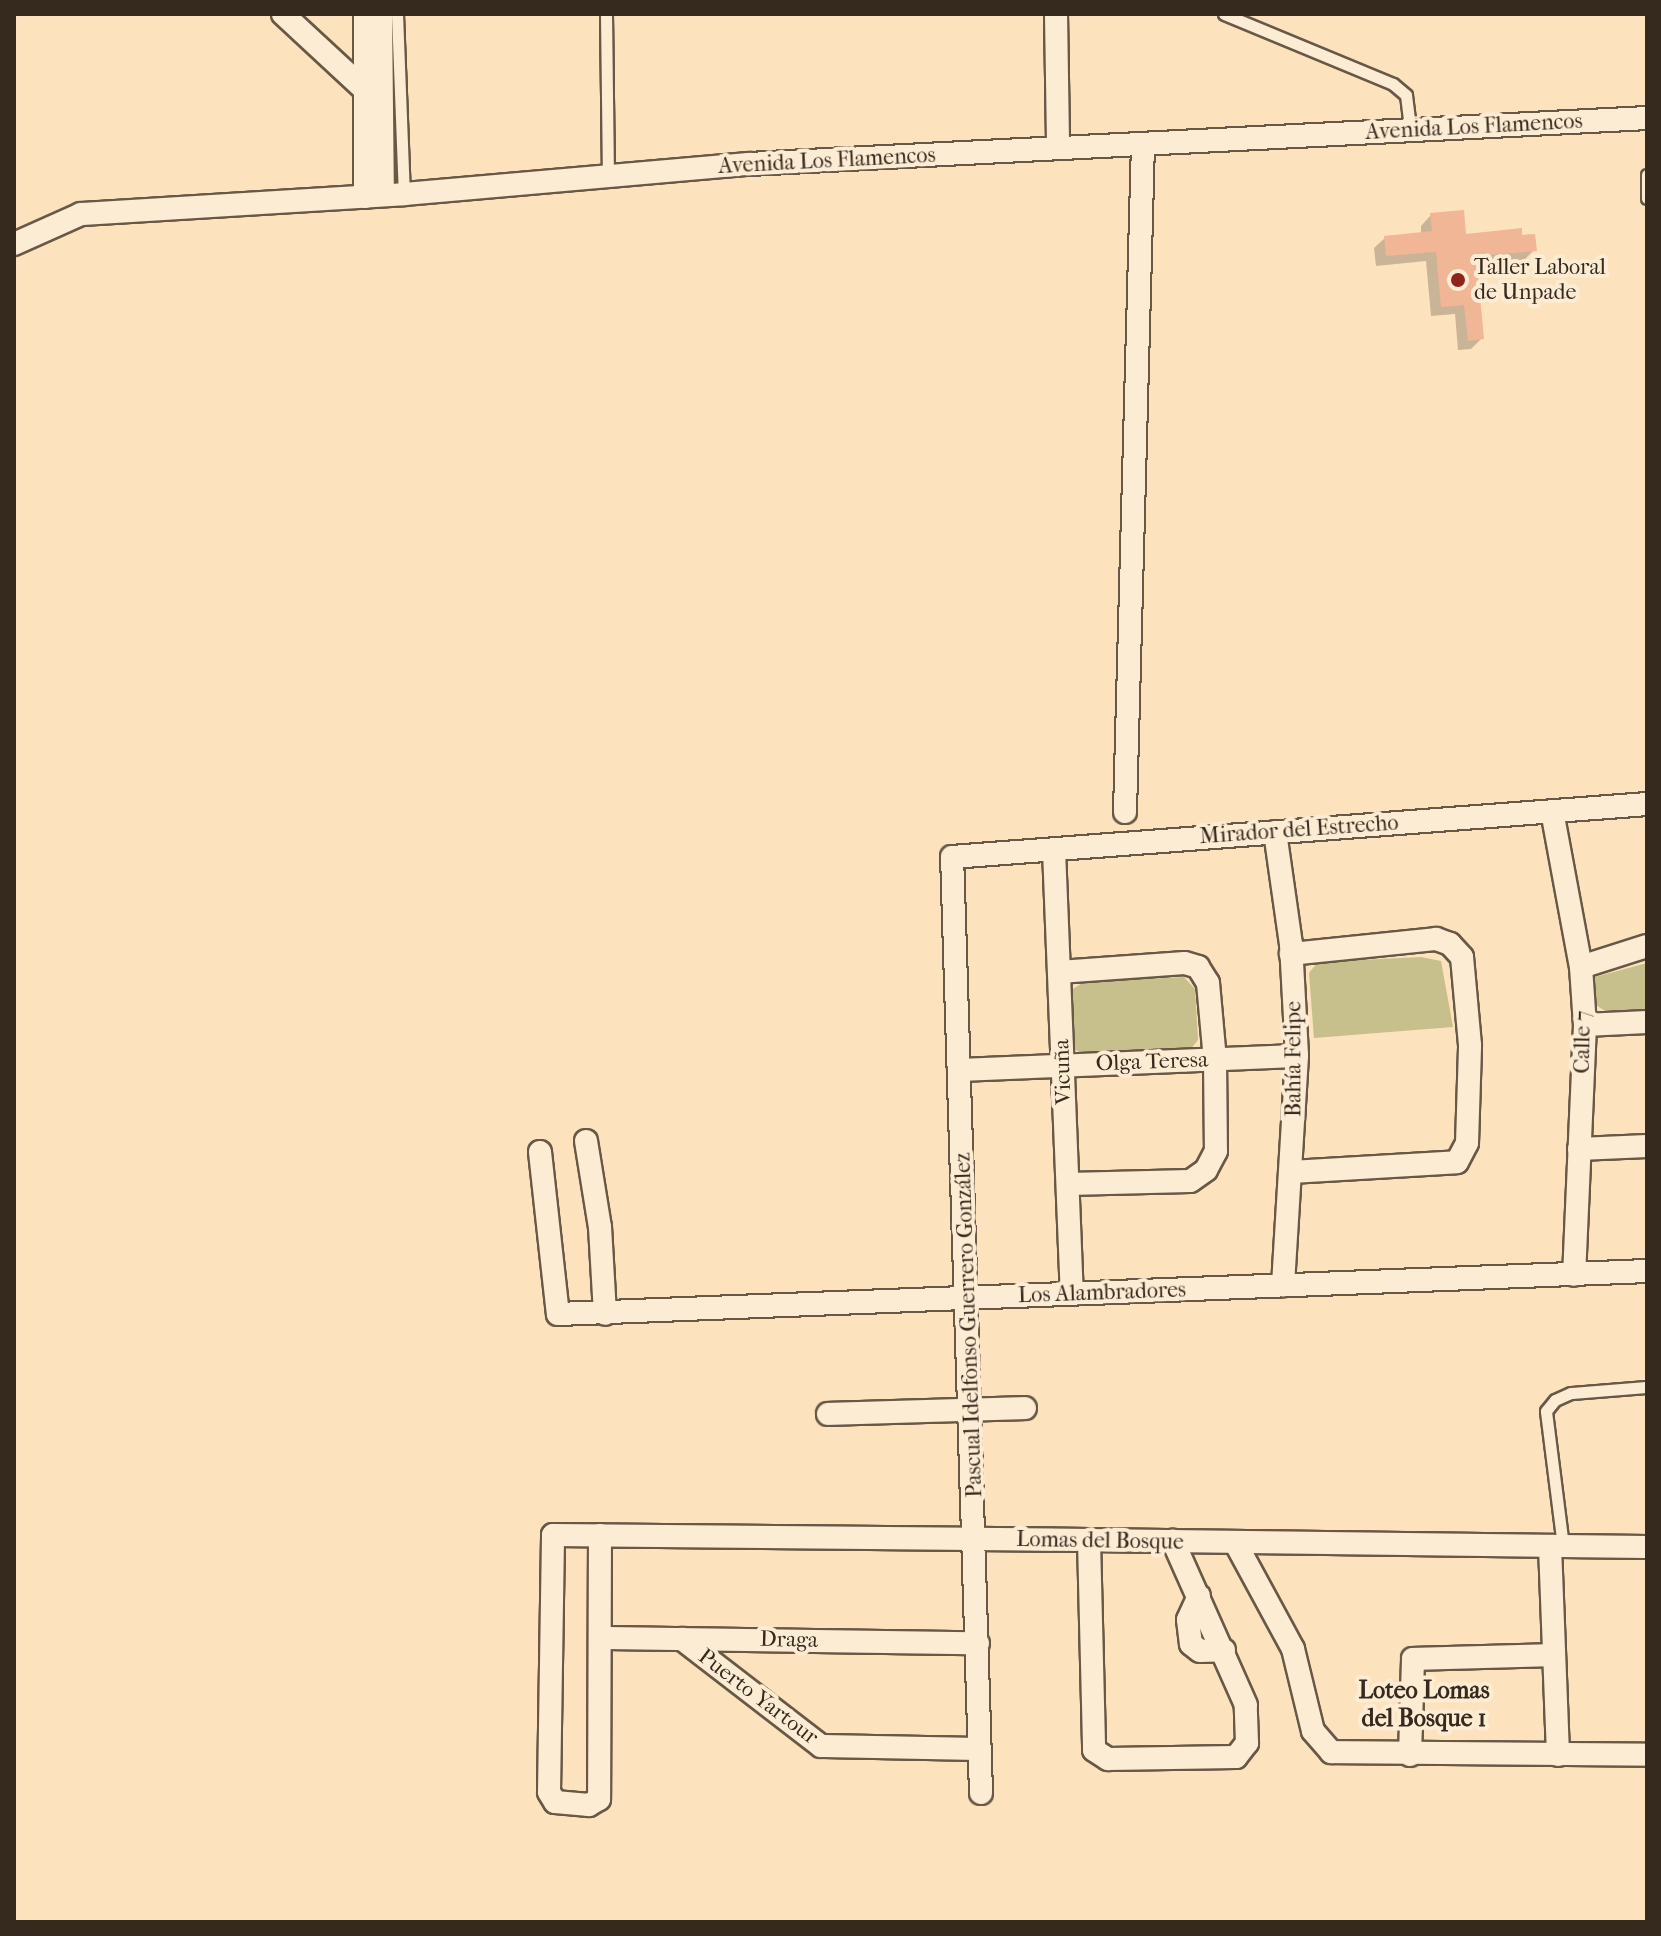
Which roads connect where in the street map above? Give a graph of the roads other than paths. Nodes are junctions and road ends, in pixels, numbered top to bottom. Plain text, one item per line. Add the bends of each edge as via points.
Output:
1 (283, 14) edge
2 (365, 14) edge
3 (381, 14) edge
4 (397, 14) edge
5 (606, 14) edge
6 (1056, 14) edge
7 (1224, 14) edge
8 (365, 90) junction
9 (1647, 118) edge
10 (1410, 130) junction
11 (1143, 144) junction
12 (1058, 148) junction
13 (608, 175) junction
14 (1647, 175) edge
15 (384, 195) junction
16 (1647, 198) edge
17 (14, 244) edge
18 (1647, 804) edge
19 (1552, 811) junction
20 (1125, 812) dead end
21 (1275, 832) junction
22 (1054, 850) junction
23 (952, 857) joint
24 (1647, 946) edge
25 (1291, 954) junction
26 (1581, 967) junction
27 (1059, 972) junction
28 (1647, 1022) edge
29 (1585, 1025) junction
30 (1297, 1056) junction
31 (1215, 1060) junction
32 (1063, 1066) junction
33 (959, 1070) junction
34 (586, 1141) dead end
35 (1647, 1146) edge
36 (1579, 1149) junction
37 (540, 1152) dead end
38 (1291, 1172) junction
39 (1068, 1184) junction
40 (1647, 1271) edge
41 (1574, 1275) junction
42 (1283, 1286) junction
43 (1072, 1293) junction
44 (970, 1299) junction
45 (605, 1314) junction
46 (1647, 1387) edge
47 (1025, 1408) dead end
48 (972, 1410) junction
49 (828, 1414) dead end
50 (600, 1535) junction
51 (976, 1539) junction
52 (1089, 1540) junction
53 (1173, 1541) junction
54 (1235, 1542) junction
55 (1557, 1546) junction
56 (1647, 1547) edge
57 (600, 1638) junction
58 (682, 1639) junction
59 (978, 1643) junction
60 (1554, 1655) junction
61 (980, 1749) junction
62 (1410, 1755) junction
63 (1558, 1755) junction
64 (1647, 1755) edge
65 (981, 1793) dead end

1 - 8 street
2 - 8 street
3 - 15 street
4 - 15 lane
5 - 13 lane
6 - 12 street
7 - 10 lane via 1393,84 1406,95
8 - 15 street
9 - 10 street, Avenida Los Flamencos
10 - 11 street, Avenida Los Flamencos
11 - 12 street, Avenida Los Flamencos
11 - 20 street
12 - 13 street, Avenida Los Flamencos
13 - 15 street, Avenida Los Flamencos
14 - 16 lane
15 - 17 street, Avenida Los Flamencos via 81,214
18 - 19 street, Mirador del Estrecho
19 - 21 street, Mirador del Estrecho
19 - 26 street, Calle 7
21 - 22 street, Mirador del Estrecho
21 - 25 street, Bahía Felipe
22 - 23 street, Mirador del Estrecho
22 - 27 street, Vicuña
23 - 33 street, Pascual Idelfonso Guerrero González
24 - 26 street
25 - 30 street, Bahía Felipe
25 - 38 street via 1436,939 1450,944 1462,957 1470,1045 1462,1157 1450,1164
26 - 29 street, Calle 7
27 - 31 street via 1185,963 1198,967 1208,983
27 - 32 street, Vicuña
28 - 29 street
29 - 36 street, Calle 7
30 - 31 street, Olga Teresa
30 - 38 street, Bahía Felipe
31 - 32 street, Olga Teresa
31 - 39 street via 1216,1151 1206,1170 1190,1181
32 - 33 street, Olga Teresa
32 - 39 street, Vicuña
33 - 44 street, Pascual Idelfonso Guerrero González
34 - 45 street via 600,1227
35 - 36 street
36 - 41 street, Calle 7
37 - 45 street, Los Alambradores via 558,1314
38 - 42 street, Bahía Felipe
39 - 43 street, Vicuña
40 - 41 street, Los Alambradores
41 - 42 street, Los Alambradores
42 - 43 street, Los Alambradores
43 - 44 street, Los Alambradores
44 - 45 street, Los Alambradores
44 - 48 street, Pascual Idelfonso Guerrero González
46 - 55 lane via 1571,1393 1546,1411
47 - 48 street
48 - 49 street
48 - 51 street, Pascual Idelfonso Guerrero González
50 - 51 street, Lomas del Bosque
50 - 57 street
50 - 57 street, Lomas del Bosque via 553,1535 549,1792 555,1802 589,1805 599,1799
51 - 52 street, Lomas del Bosque
51 - 59 street, Pascual Idelfonso Guerrero González
52 - 53 street, Lomas del Bosque
52 - 53 street via 1091,1741 1097,1754 1108,1759 1236,1757 1247,1743 1246,1705 1224,1650 1200,1651 1191,1644 1188,1620 1199,1596
53 - 54 street, Lomas del Bosque
54 - 55 street, Lomas del Bosque
54 - 62 street via 1293,1649 1316,1737 1325,1748 1347,1755
55 - 56 street, Lomas del Bosque
55 - 60 street
57 - 58 street, Draga
58 - 59 street, Draga
58 - 61 street, Puerto Yartour via 816,1744
59 - 61 street, Pascual Idelfonso Guerrero González
60 - 62 street via 1413,1659
60 - 63 street
61 - 65 street, Pascual Idelfonso Guerrero González
62 - 63 street
63 - 64 street

